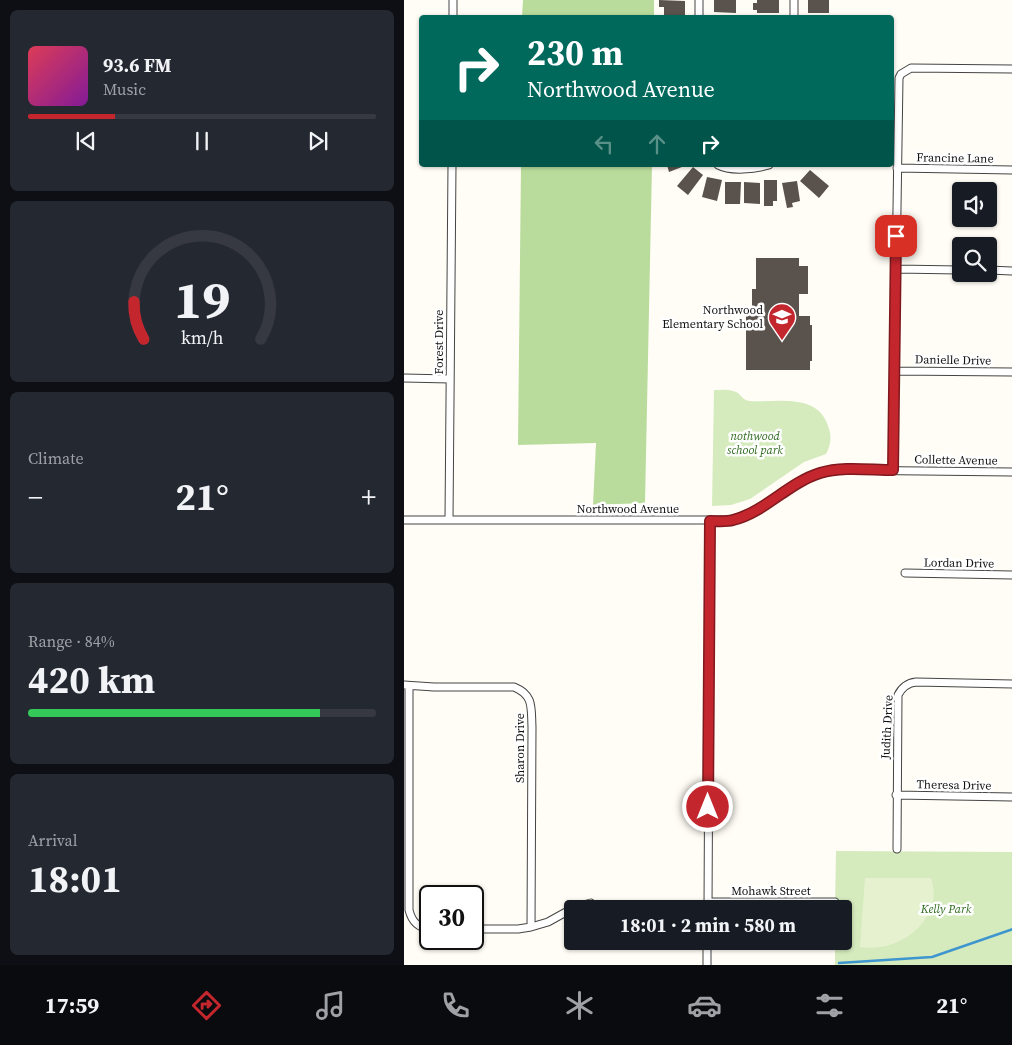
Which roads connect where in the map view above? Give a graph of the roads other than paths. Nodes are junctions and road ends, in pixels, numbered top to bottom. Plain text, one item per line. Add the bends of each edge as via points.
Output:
1 (453, 0) edge
2 (699, 0) edge
3 (794, 0) edge
4 (453, 15) edge
5 (699, 15) edge
6 (794, 15) edge
7 (1012, 69) edge
8 (452, 167) edge
9 (723, 167) edge
10 (746, 167) edge
11 (897, 168) junction
12 (1012, 170) edge
13 (896, 269) junction
14 (952, 270) edge
15 (997, 270) edge
16 (1012, 271) edge
17 (894, 371) junction
18 (1012, 372) edge
19 (404, 378) edge
20 (450, 379) junction
21 (839, 470) joint
22 (893, 470) junction
23 (1012, 472) edge
24 (404, 520) edge
25 (449, 520) junction
26 (710, 521) junction
27 (905, 574) dead end
28 (1012, 575) edge
29 (1012, 684) edge
30 (406, 686) edge
31 (896, 796) junction
32 (1012, 797) edge
33 (897, 849) dead end
34 (708, 900) edge
35 (564, 913) edge
36 (419, 926) edge
37 (531, 927) junction
38 (484, 929) edge
39 (707, 950) edge
40 (707, 965) edge

1 - 4 street
2 - 5 street
3 - 6 street
7 - 11 street via 911,68 902,74 899,78
8 - 20 street, Forest Drive
9 - 10 street
11 - 12 street, Francine Lane
11 - 13 street
13 - 14 street
13 - 17 street
15 - 16 street
17 - 18 street, Danielle Drive
17 - 22 street
19 - 20 street
20 - 25 street, Forest Drive
21 - 22 street, Collette Avenue
21 - 26 street, Northwood Avenue via 802,480 744,516
22 - 23 street, Collette Avenue
24 - 25 street, Northwood Avenue
25 - 26 street, Northwood Avenue
26 - 34 street
27 - 28 street, Lordan Drive
29 - 31 street, Judith Drive via 916,682 904,686 898,695
30 - 36 street via 409,910
30 - 37 street, Sharon Drive via 514,687 530,700
31 - 32 street, Theresa Drive
31 - 33 street, Judith Drive
35 - 37 street
37 - 38 street
39 - 40 street

